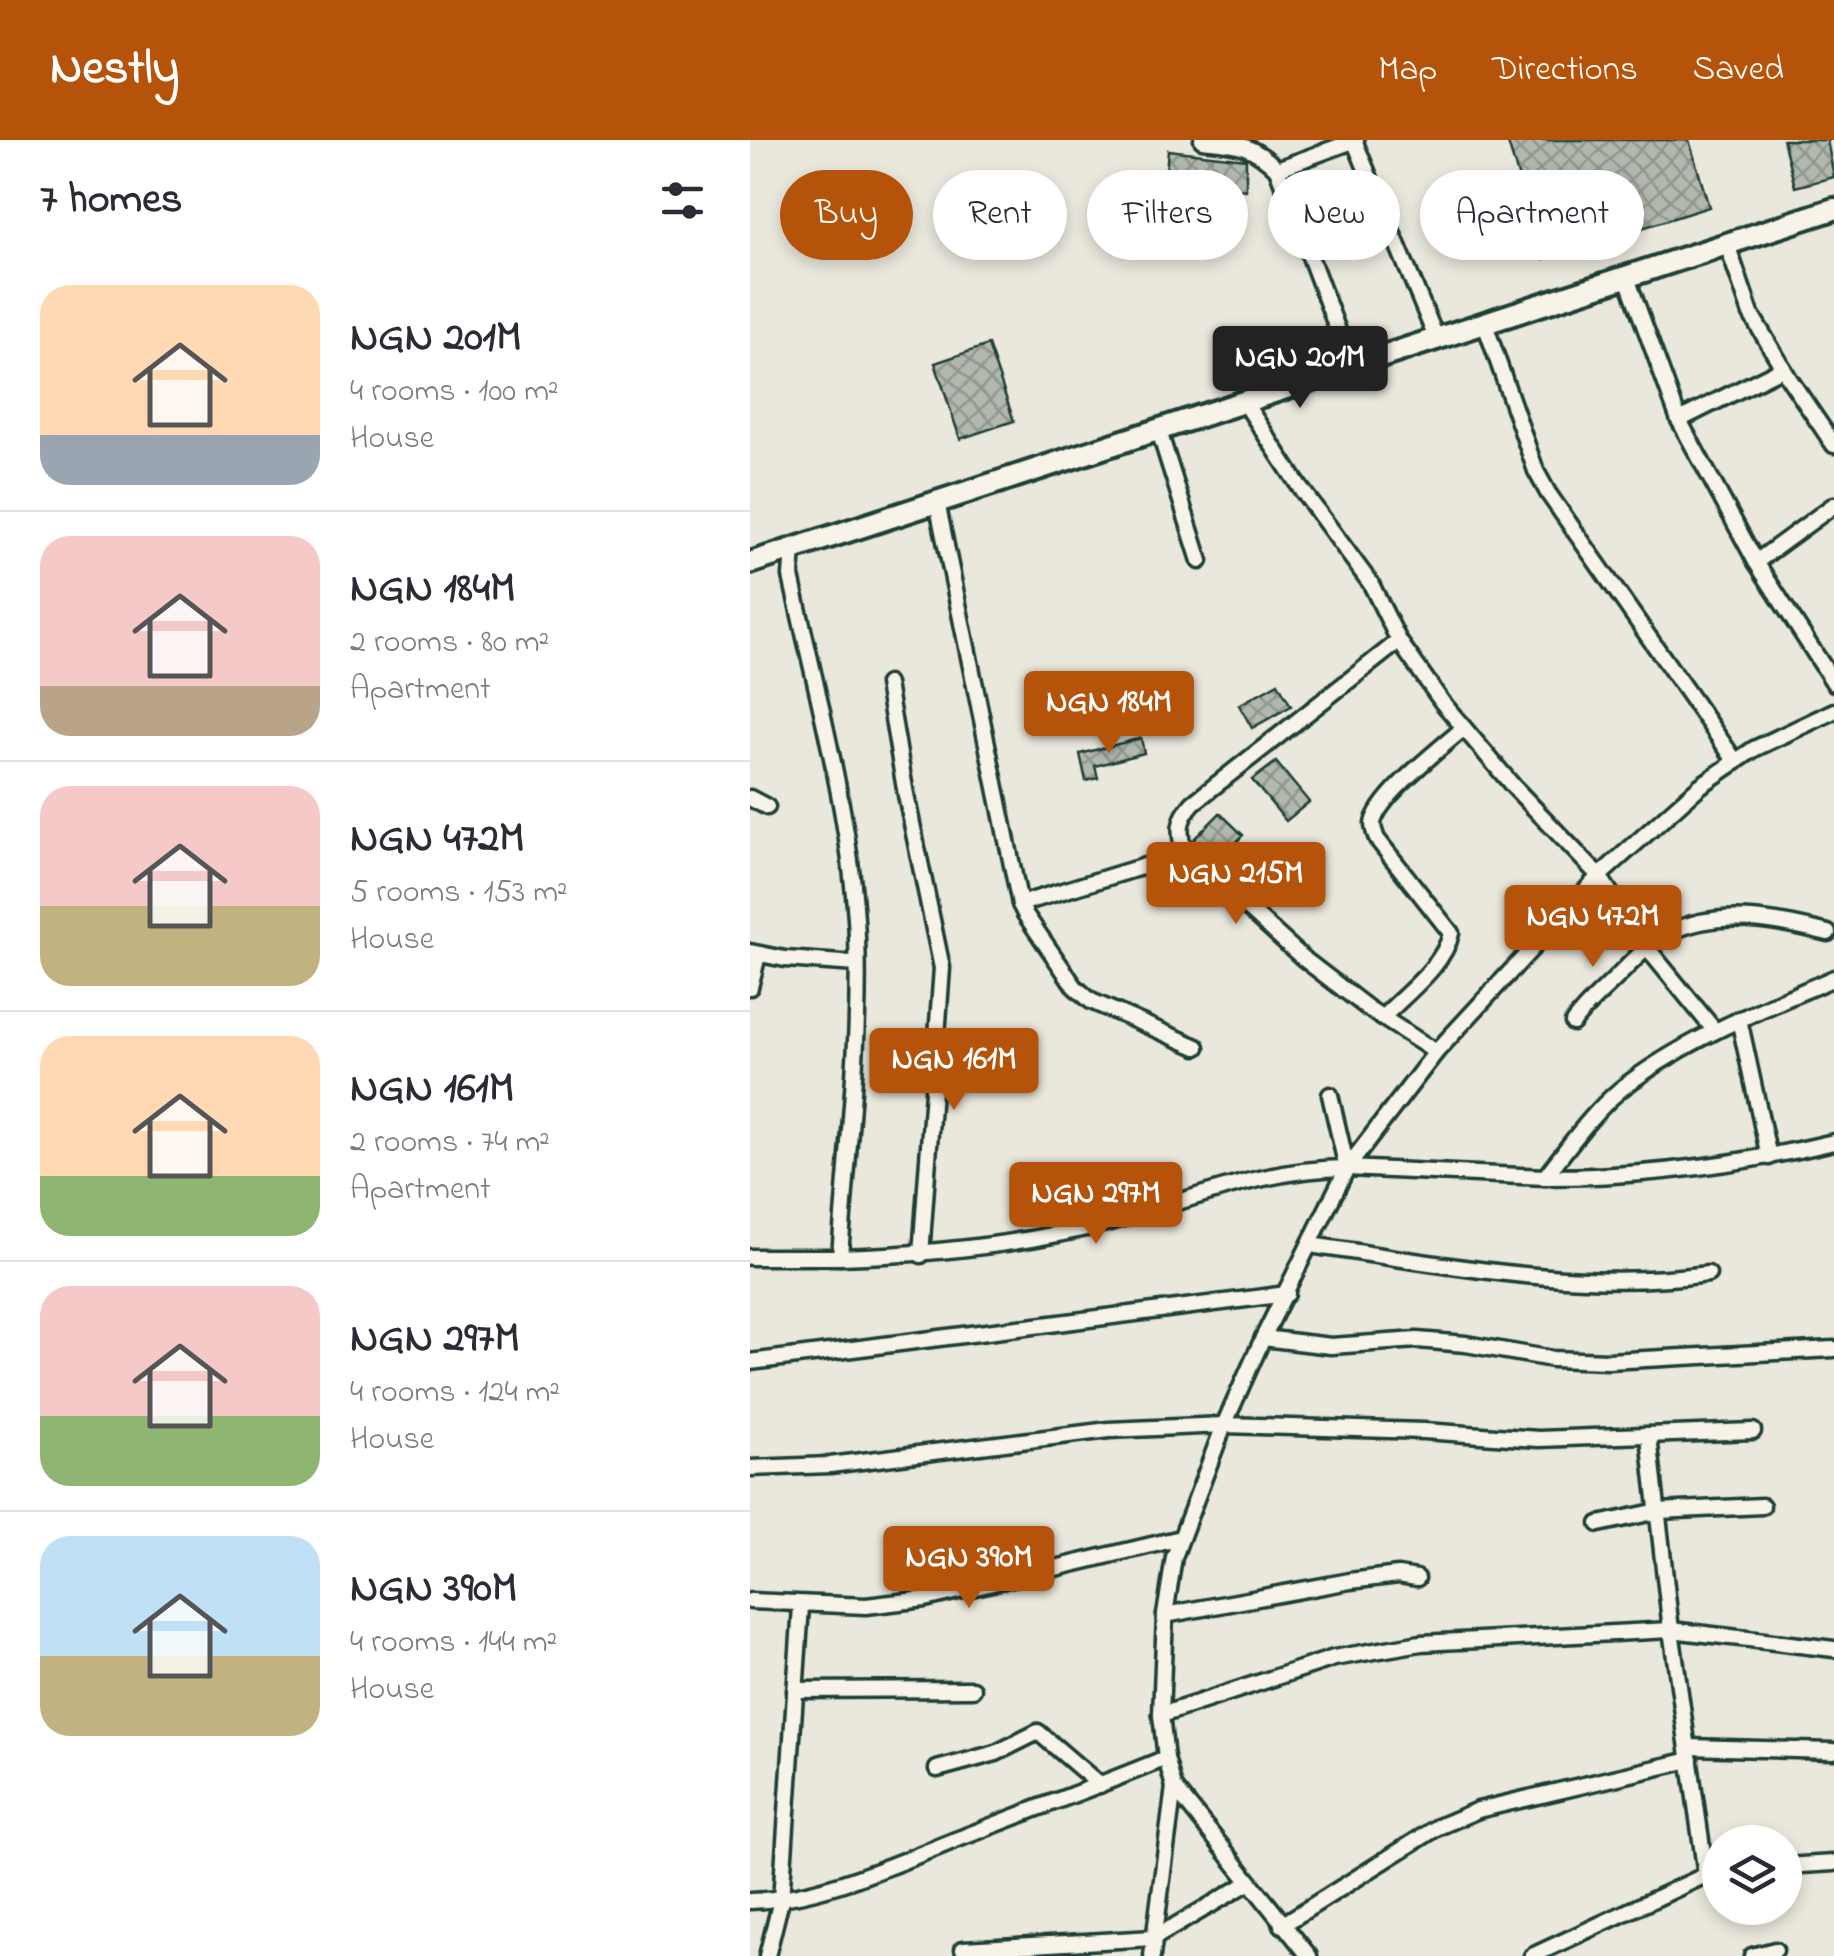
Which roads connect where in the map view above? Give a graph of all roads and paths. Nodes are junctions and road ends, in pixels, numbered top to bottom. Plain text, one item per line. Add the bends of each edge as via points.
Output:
1 (1202, 140) edge
2 (1354, 140) edge
3 (1277, 169) junction
4 (1834, 209) edge
5 (1727, 244) junction
6 (1626, 278) junction
7 (1485, 324) junction
8 (1438, 340) junction
9 (1352, 368) junction
10 (1783, 368) junction
11 (1245, 403) junction
12 (1679, 420) junction
13 (1159, 431) junction
14 (1834, 445) edge
15 (937, 502) junction
16 (1834, 505) edge
17 (793, 549) junction
18 (1200, 561) dead end
19 (1756, 562) junction
20 (750, 563) edge
21 (1399, 641) junction
22 (1834, 683) edge
23 (888, 684) dead end
24 (1834, 712) edge
25 (1464, 728) junction
26 (1736, 762) junction
27 (750, 798) edge
28 (767, 807) dead end
29 (1184, 854) junction
30 (1599, 876) junction
31 (1020, 904) junction
32 (1828, 933) dead end
33 (1648, 948) junction
34 (754, 954) edge
35 (856, 964) junction
36 (1834, 978) edge
37 (750, 988) edge
38 (1382, 1018) junction
39 (1740, 1020) junction
40 (1573, 1023) dead end
41 (1715, 1031) junction
42 (1197, 1047) dead end
43 (1436, 1052) junction
44 (1330, 1094) dead end
45 (1834, 1142) edge
46 (1769, 1157) junction
47 (1347, 1168) junction
48 (1545, 1176) junction
49 (1310, 1245) junction
50 (921, 1254) junction
51 (750, 1257) edge
52 (840, 1258) junction
53 (1708, 1274) dead end
54 (1287, 1294) junction
55 (1263, 1338) junction
56 (1834, 1349) edge
57 (750, 1362) edge
58 (1224, 1425) junction
59 (1753, 1432) dead end
60 (1649, 1437) junction
61 (750, 1468) edge
62 (1762, 1506) dead end
63 (1658, 1511) junction
64 (1599, 1524) dead end
65 (1181, 1538) junction
66 (1418, 1578) dead end
67 (750, 1601) edge
68 (801, 1606) junction
69 (1164, 1615) junction
70 (1671, 1630) junction
71 (1834, 1649) edge
72 (796, 1690) junction
73 (974, 1690) dead end
74 (1161, 1715) junction
75 (1834, 1750) edge
76 (1689, 1754) junction
77 (1166, 1758) junction
78 (937, 1768) dead end
79 (1100, 1785) junction
80 (1174, 1787) junction
81 (1703, 1825) edge
82 (1834, 1863) edge
83 (1802, 1865) edge
84 (1702, 1878) edge
85 (1248, 1883) junction
86 (781, 1900) junction
87 (750, 1901) edge
88 (1282, 1925) junction
89 (1154, 1938) junction
90 (963, 1948) dead end
91 (1775, 1950) dead end
92 (767, 1956) edge
93 (1152, 1956) edge
94 (1308, 1956) edge
95 (1532, 1956) edge
96 (1752, 1956) edge

1 - 3 street via 1257,150
2 - 3 street
2 - 8 street
3 - 9 street
4 - 5 street
5 - 6 street
5 - 10 street via 1752,314
6 - 7 street
6 - 12 street
7 - 8 street
7 - 26 street via 1548,494
8 - 9 street
9 - 11 street
10 - 12 street
10 - 14 street
11 - 13 street
11 - 21 street via 1371,584
12 - 19 street
13 - 15 street
13 - 18 street
15 - 17 street
15 - 31 street
16 - 19 street
17 - 20 street
17 - 35 street via 791,576 853,886
19 - 22 street
21 - 25 street
21 - 29 street via 1193,803 1178,830
23 - 50 street via 942,968
24 - 26 street
25 - 30 street
25 - 38 street via 1404,780 1374,818 1377,840 1451,932 1438,959
26 - 30 street
27 - 28 street
29 - 31 street
29 - 38 street
30 - 33 street
30 - 43 street
31 - 42 street via 1091,1001
32 - 33 street via 1744,919 1705,922
33 - 40 street
33 - 41 street
34 - 35 street
34 - 37 street
35 - 52 street
36 - 39 street
38 - 43 street
39 - 41 street
39 - 46 street
41 - 48 street via 1619,1091
43 - 47 street
44 - 47 street
45 - 46 street
46 - 48 street via 1626,1175
47 - 48 street
47 - 49 street
47 - 50 street via 1293,1173 1027,1240
49 - 53 street via 1489,1272 1649,1282
49 - 54 street
50 - 52 street
51 - 52 street
54 - 55 street
54 - 57 street
55 - 56 street via 1332,1346 1417,1340 1608,1362
55 - 58 street
58 - 60 street via 1539,1439
58 - 61 street via 1109,1430 830,1465
58 - 65 street
59 - 60 street
60 - 63 street
62 - 63 street
63 - 64 street
63 - 70 street
65 - 68 street via 925,1599
65 - 69 street
66 - 69 street via 1350,1580
67 - 68 street
68 - 72 street
69 - 74 street
70 - 71 street
70 - 74 street via 1421,1643 1334,1658
70 - 76 street
72 - 73 street
72 - 86 street
74 - 77 street
75 - 76 street
76 - 81 street
76 - 88 street via 1478,1810 1438,1827
77 - 79 street
77 - 80 street
78 - 79 street via 996,1753 1038,1732
79 - 86 street
80 - 85 street
80 - 89 street
82 - 83 street
84 - 95 street
85 - 88 street
85 - 89 street
86 - 87 street
86 - 92 street
88 - 94 street
89 - 90 street
89 - 93 street
91 - 96 street

